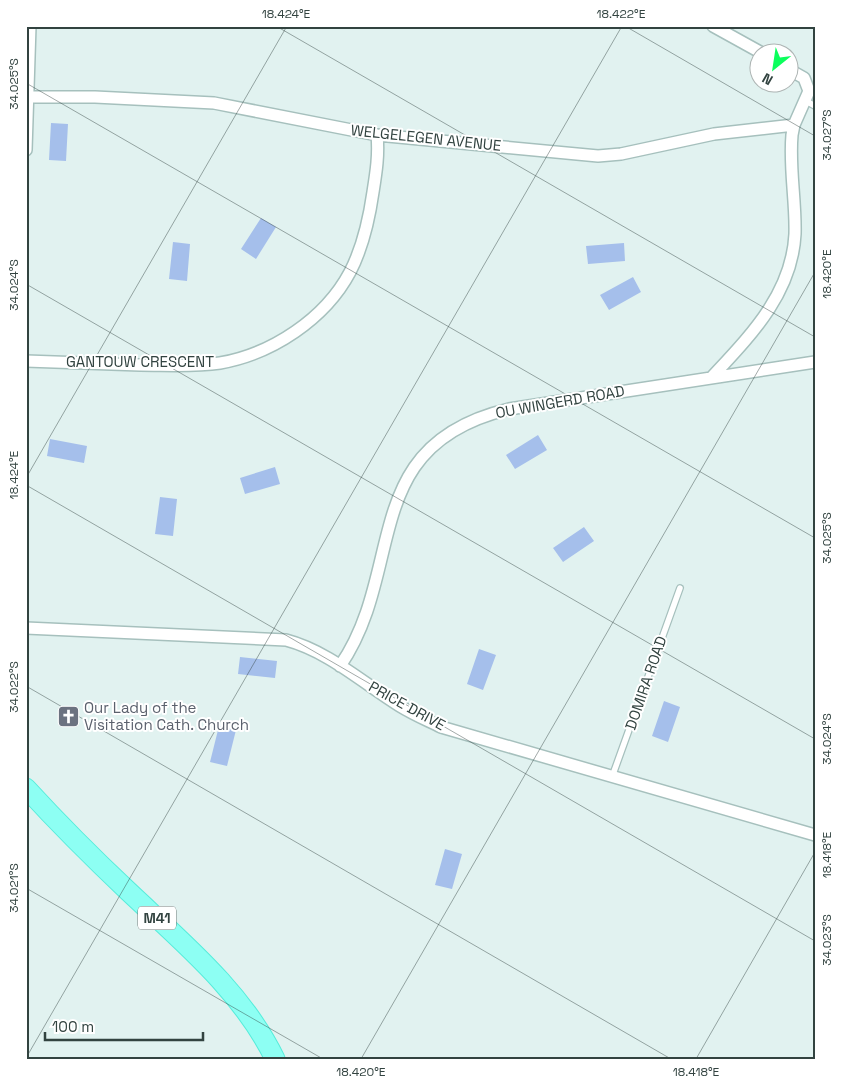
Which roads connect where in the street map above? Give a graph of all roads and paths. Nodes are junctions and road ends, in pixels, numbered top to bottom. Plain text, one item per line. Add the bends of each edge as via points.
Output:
1 (30, 26) edge
2 (713, 26) edge
3 (748, 45) edge
4 (798, 75) edge
5 (28, 97) junction
6 (810, 103) edge
7 (27, 122) edge
8 (794, 125) junction
9 (377, 136) junction
10 (26, 150) edge
11 (26, 361) edge
12 (815, 362) edge
13 (712, 377) junction
14 (680, 588) dead end
15 (26, 628) edge
16 (340, 666) junction
17 (612, 777) junction
18 (26, 788) edge
19 (815, 836) edge
20 (275, 1059) edge

1 - 5 street
2 - 3 street
4 - 6 street via 807,81
5 - 7 street
5 - 9 street, WELGELEGEN AVENUE via 214,103
6 - 8 street
7 - 10 street
8 - 9 street, WELGELEGEN AVENUE via 714,134 610,156
8 - 13 street via 791,150 795,235 785,279 756,329
9 - 11 street, GANTOUW CRESCENT via 369,220 357,256 329,301 288,336 237,359 201,365
12 - 13 street, OU WINGERD ROAD
13 - 16 street, OU WINGERD ROAD via 509,409 476,418 444,436 425,454 400,493 361,624
14 - 17 lane, DOMIRA ROAD
15 - 16 street, PRICE DRIVE via 277,638 295,642
16 - 17 street, PRICE DRIVE via 399,705 441,727
17 - 19 street, PRICE DRIVE
18 - 20 main road, M41 via 72,837 206,965 258,1026

